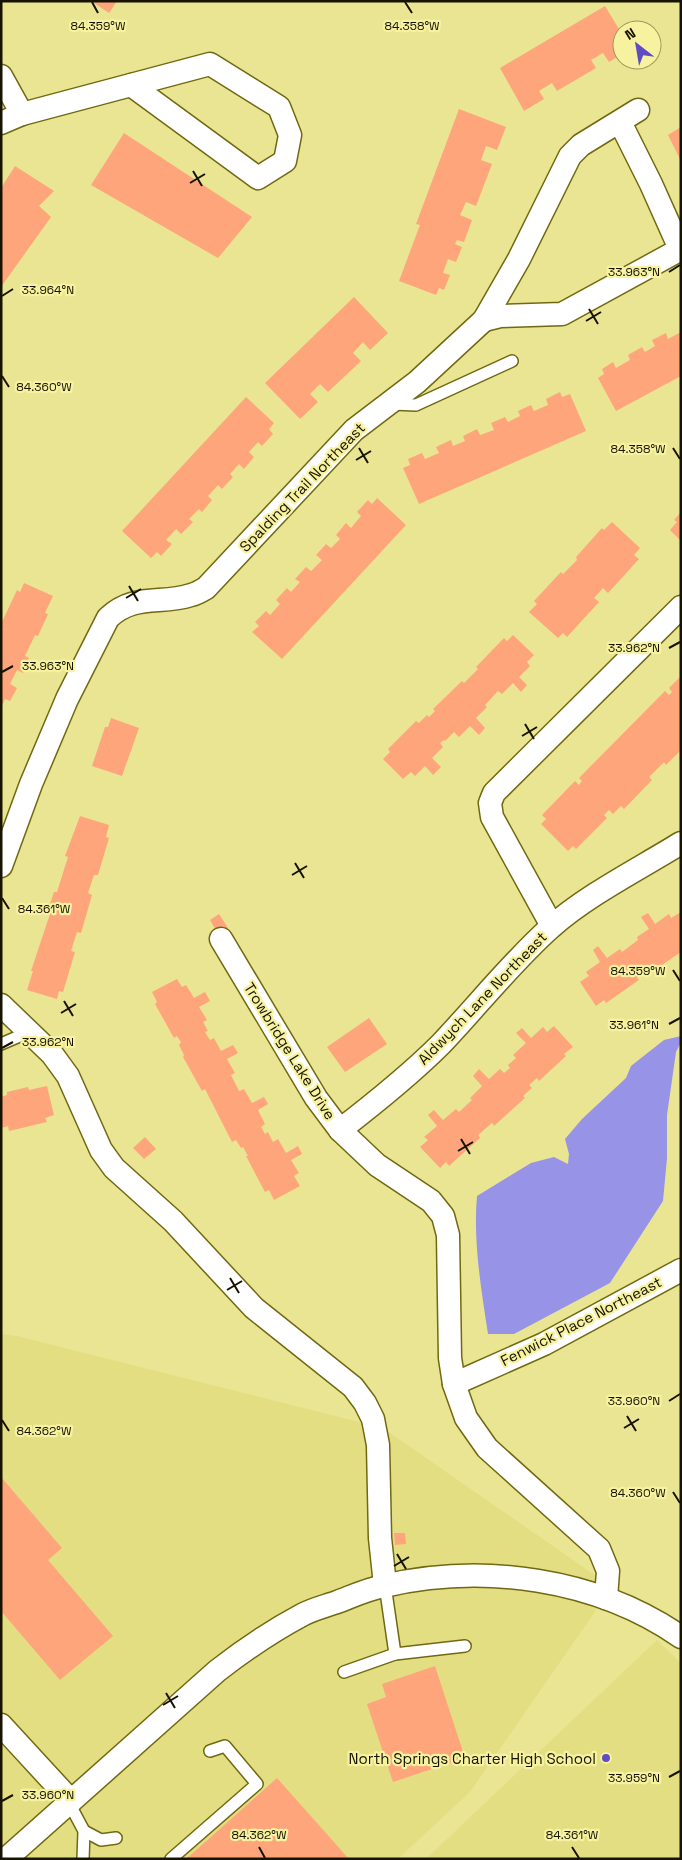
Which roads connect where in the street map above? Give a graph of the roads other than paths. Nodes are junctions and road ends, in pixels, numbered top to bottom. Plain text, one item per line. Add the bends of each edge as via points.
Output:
1 (1, 76) edge
2 (131, 85) junction
3 (638, 110) dead end
4 (22, 114) junction
5 (620, 122) junction
6 (1, 123) edge
7 (680, 249) edge
8 (484, 320) junction
9 (512, 362) dead end
10 (388, 404) junction
11 (681, 607) edge
12 (681, 843) edge
13 (1, 866) edge
14 (552, 926) junction
15 (221, 939) dead end
16 (1, 1005) edge
17 (29, 1032) junction
18 (1, 1044) edge
19 (340, 1130) junction
20 (681, 1270) edge
21 (454, 1384) junction
22 (385, 1585) junction
23 (606, 1598) junction
24 (681, 1637) edge
25 (464, 1646) dead end
26 (395, 1654) junction
27 (344, 1672) dead end
28 (1, 1725) edge
29 (210, 1751) dead end
30 (70, 1802) junction
31 (84, 1830) junction
32 (116, 1838) dead end
33 (6, 1859) edge
34 (84, 1859) edge
35 (171, 1859) edge

1 - 4 street
2 - 2 street via 210,64 279,107 290,135 285,161 258,178
2 - 4 street
3 - 5 street, Spalding Trail Northeast
4 - 6 street
5 - 7 street
5 - 8 street, Spalding Trail Northeast via 582,144 570,156 519,259
7 - 8 street via 562,314 500,316
8 - 10 street, Spalding Trail Northeast via 417,382
9 - 10 lane via 416,405
10 - 13 street, Spalding Trail Northeast via 354,430 206,588 191,596 127,604 108,618 30,784
11 - 14 street via 494,793 490,803 492,817
12 - 14 street, Aldwych Lane Northeast
14 - 19 street, Aldwych Lane Northeast via 440,1045
15 - 19 street, Trowbridge Lake Drive via 316,1098
16 - 17 street
17 - 18 lane
17 - 22 street via 52,1054 68,1076 101,1150 114,1168 173,1221 254,1308 353,1387 365,1403 373,1419 378,1445 380,1538
19 - 21 street, Trowbridge Lake Drive via 377,1165 431,1201 443,1216 448,1235 450,1358
20 - 21 street, Fenwick Place Northeast via 544,1344
21 - 23 street, Trowbridge Lake Drive via 466,1418 487,1448 599,1549 608,1571
22 - 23 street via 441,1576 494,1575 552,1583
22 - 26 lane
22 - 30 street via 304,1614 244,1650
23 - 24 street via 663,1624
25 - 26 lane
26 - 27 lane
28 - 30 street
29 - 35 lane via 225,1746 257,1784
30 - 31 lane
30 - 33 street
31 - 32 lane via 101,1840
31 - 34 lane

